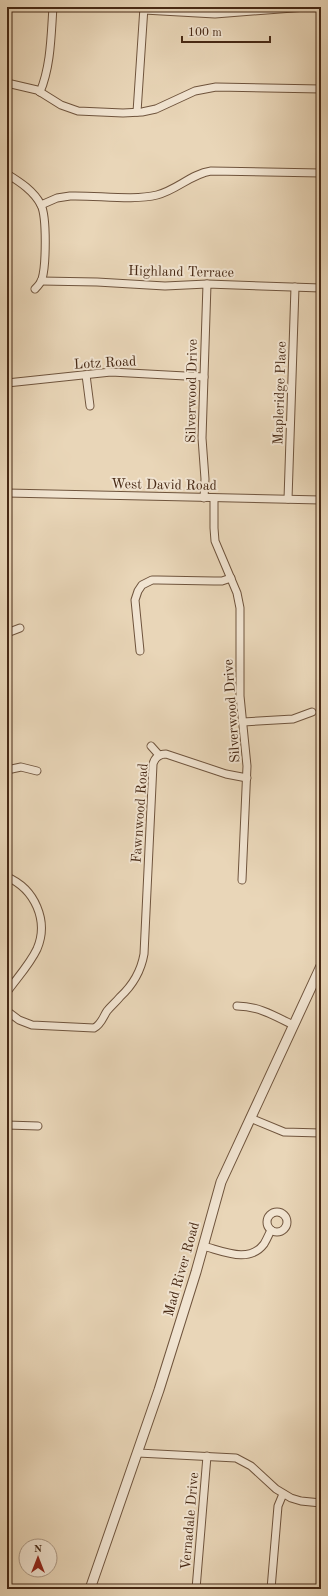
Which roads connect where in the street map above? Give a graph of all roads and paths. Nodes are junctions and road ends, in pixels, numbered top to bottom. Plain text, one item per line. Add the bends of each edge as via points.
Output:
1 (53, 7) edge
2 (306, 7) edge
3 (144, 9) edge
4 (7, 83) edge
5 (321, 89) edge
6 (40, 92) junction
7 (137, 112) junction
8 (321, 173) edge
9 (7, 174) edge
10 (41, 205) junction
11 (41, 281) junction
12 (207, 284) junction
13 (295, 287) junction
14 (321, 288) edge
15 (35, 289) dead end
16 (86, 374) junction
17 (204, 377) junction
18 (7, 383) edge
19 (90, 406) dead end
20 (7, 493) edge
21 (204, 498) junction
22 (214, 498) junction
23 (288, 499) junction
24 (321, 500) edge
25 (231, 578) junction
26 (20, 628) dead end
27 (7, 633) edge
28 (140, 651) dead end
29 (312, 712) dead end
30 (243, 722) junction
31 (151, 746) dead end
32 (158, 755) junction
33 (7, 770) edge
34 (37, 770) dead end
35 (247, 778) junction
36 (7, 877) edge
37 (242, 880) dead end
38 (321, 966) edge
39 (7, 992) edge
40 (237, 1006) dead end
41 (7, 1011) edge
42 (293, 1025) junction
43 (250, 1118) junction
44 (7, 1125) edge
45 (38, 1126) dead end
46 (321, 1133) edge
47 (271, 1230) dead end
48 (203, 1246) junction
49 (138, 1453) junction
50 (207, 1456) junction
51 (283, 1494) junction
52 (321, 1503) edge
53 (90, 1589) edge
54 (196, 1589) edge
55 (271, 1589) edge

1 - 6 street via 48,62
2 - 3 street via 216,14
3 - 7 street
4 - 6 street
5 - 7 street via 202,88 156,109
6 - 7 street via 61,105 78,111
8 - 10 street via 211,172 199,174 152,196 70,196
9 - 10 street via 29,190
10 - 11 street via 45,235
11 - 12 street, Highland Terrace via 173,287
11 - 15 street
12 - 13 street, Highland Terrace
12 - 17 street, Silverwood Drive
13 - 14 street, Highland Terrace
13 - 23 street, Mapleridge Place
16 - 17 street, Lotz Road via 125,372
16 - 18 street, Lotz Road
16 - 19 street
17 - 21 street, Silverwood Drive
20 - 21 street, West David Road
21 - 22 street, West David Road
22 - 23 street, West David Road
22 - 25 street, Silverwood Drive via 214,535
23 - 24 street, West David Road
25 - 28 street via 222,581 152,580 142,585 135,600
25 - 30 street, Silverwood Drive via 240,608 239,685
26 - 27 street
29 - 30 street via 293,719
30 - 35 street, Silverwood Drive
31 - 32 street
32 - 35 street, Fawnwood Road via 166,754 226,774
32 - 41 street, Fawnwood Road via 153,764 144,954 130,988 94,1028 32,1025
33 - 34 street via 21,767
35 - 37 street, Silverwood Drive
36 - 39 street via 27,891 37,906 41,920 37,949
38 - 42 street, Mad River Road
40 - 42 street via 257,1008
42 - 43 street, Mad River Road
43 - 46 street via 284,1132
43 - 48 street, Mad River Road via 221,1182
44 - 45 street
47 - 48 street via 264,1244 249,1255 233,1254
48 - 49 street, Mad River Road
49 - 50 street
49 - 53 street, Mad River Road
50 - 51 street via 236,1458 242,1461
50 - 54 street, Vernadale Drive
51 - 52 street via 301,1501
51 - 55 street via 278,1506

